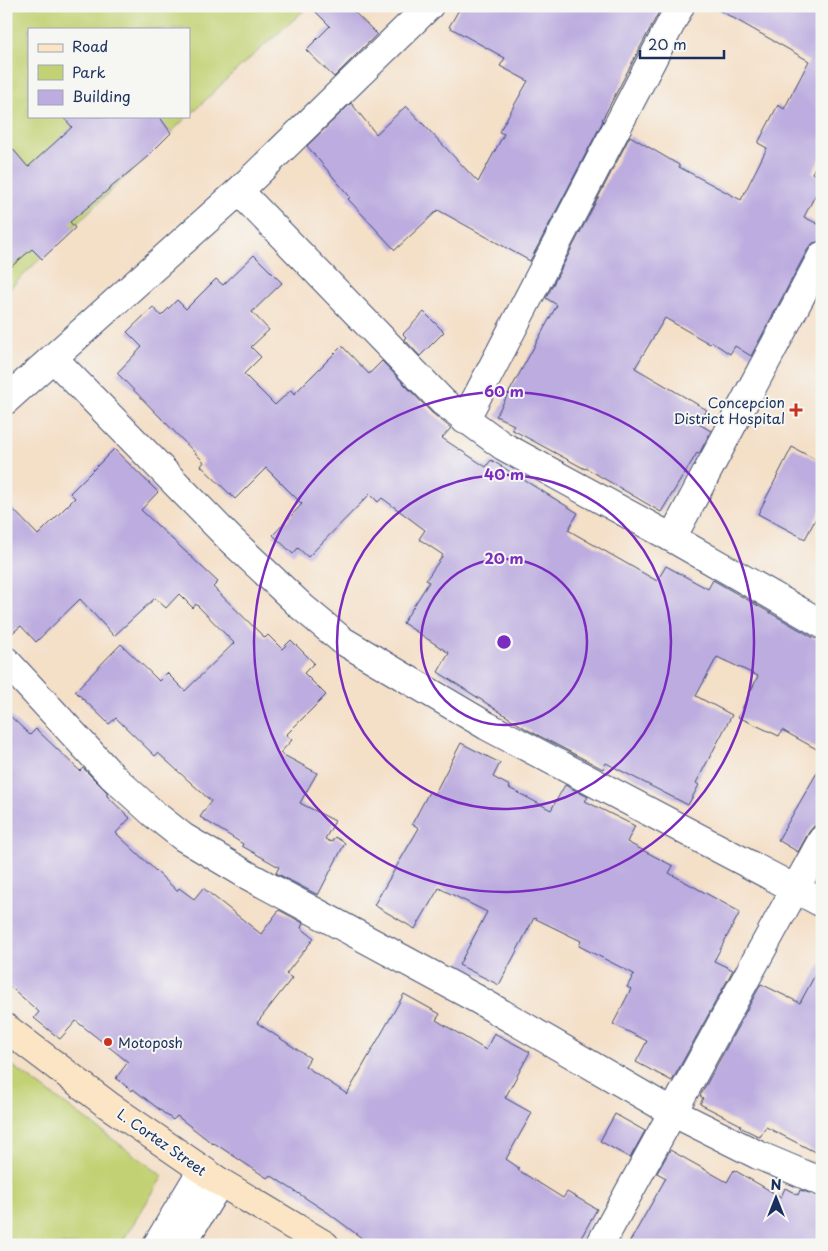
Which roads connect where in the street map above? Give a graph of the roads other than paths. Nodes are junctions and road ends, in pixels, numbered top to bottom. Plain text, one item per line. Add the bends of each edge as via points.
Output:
1 (429, 6) edge
2 (680, 6) edge
3 (239, 191) junction
4 (822, 256) edge
5 (53, 358) junction
6 (9, 392) edge
7 (465, 420) junction
8 (672, 538) junction
9 (822, 624) edge
10 (6, 661) edge
11 (822, 840) edge
12 (794, 888) junction
13 (822, 903) edge
14 (6, 1028) edge
15 (672, 1112) junction
16 (211, 1176) junction
17 (822, 1182) edge
18 (157, 1245) edge
19 (181, 1245) edge
20 (326, 1245) edge
21 (600, 1245) edge

1 - 3 street
2 - 7 street
3 - 5 street
3 - 7 street via 443,402
4 - 8 street
5 - 6 street
5 - 12 street via 230,539 302,608 343,641 487,726
7 - 8 street via 503,446
8 - 9 street
10 - 15 street via 112,776 183,837 477,999
11 - 12 street
12 - 13 street
12 - 15 street
14 - 16 main road, L. Cortez Street via 108,1105
15 - 17 street via 758,1155
15 - 21 street
16 - 18 street
16 - 19 street
16 - 20 main road, L. Cortez Street

